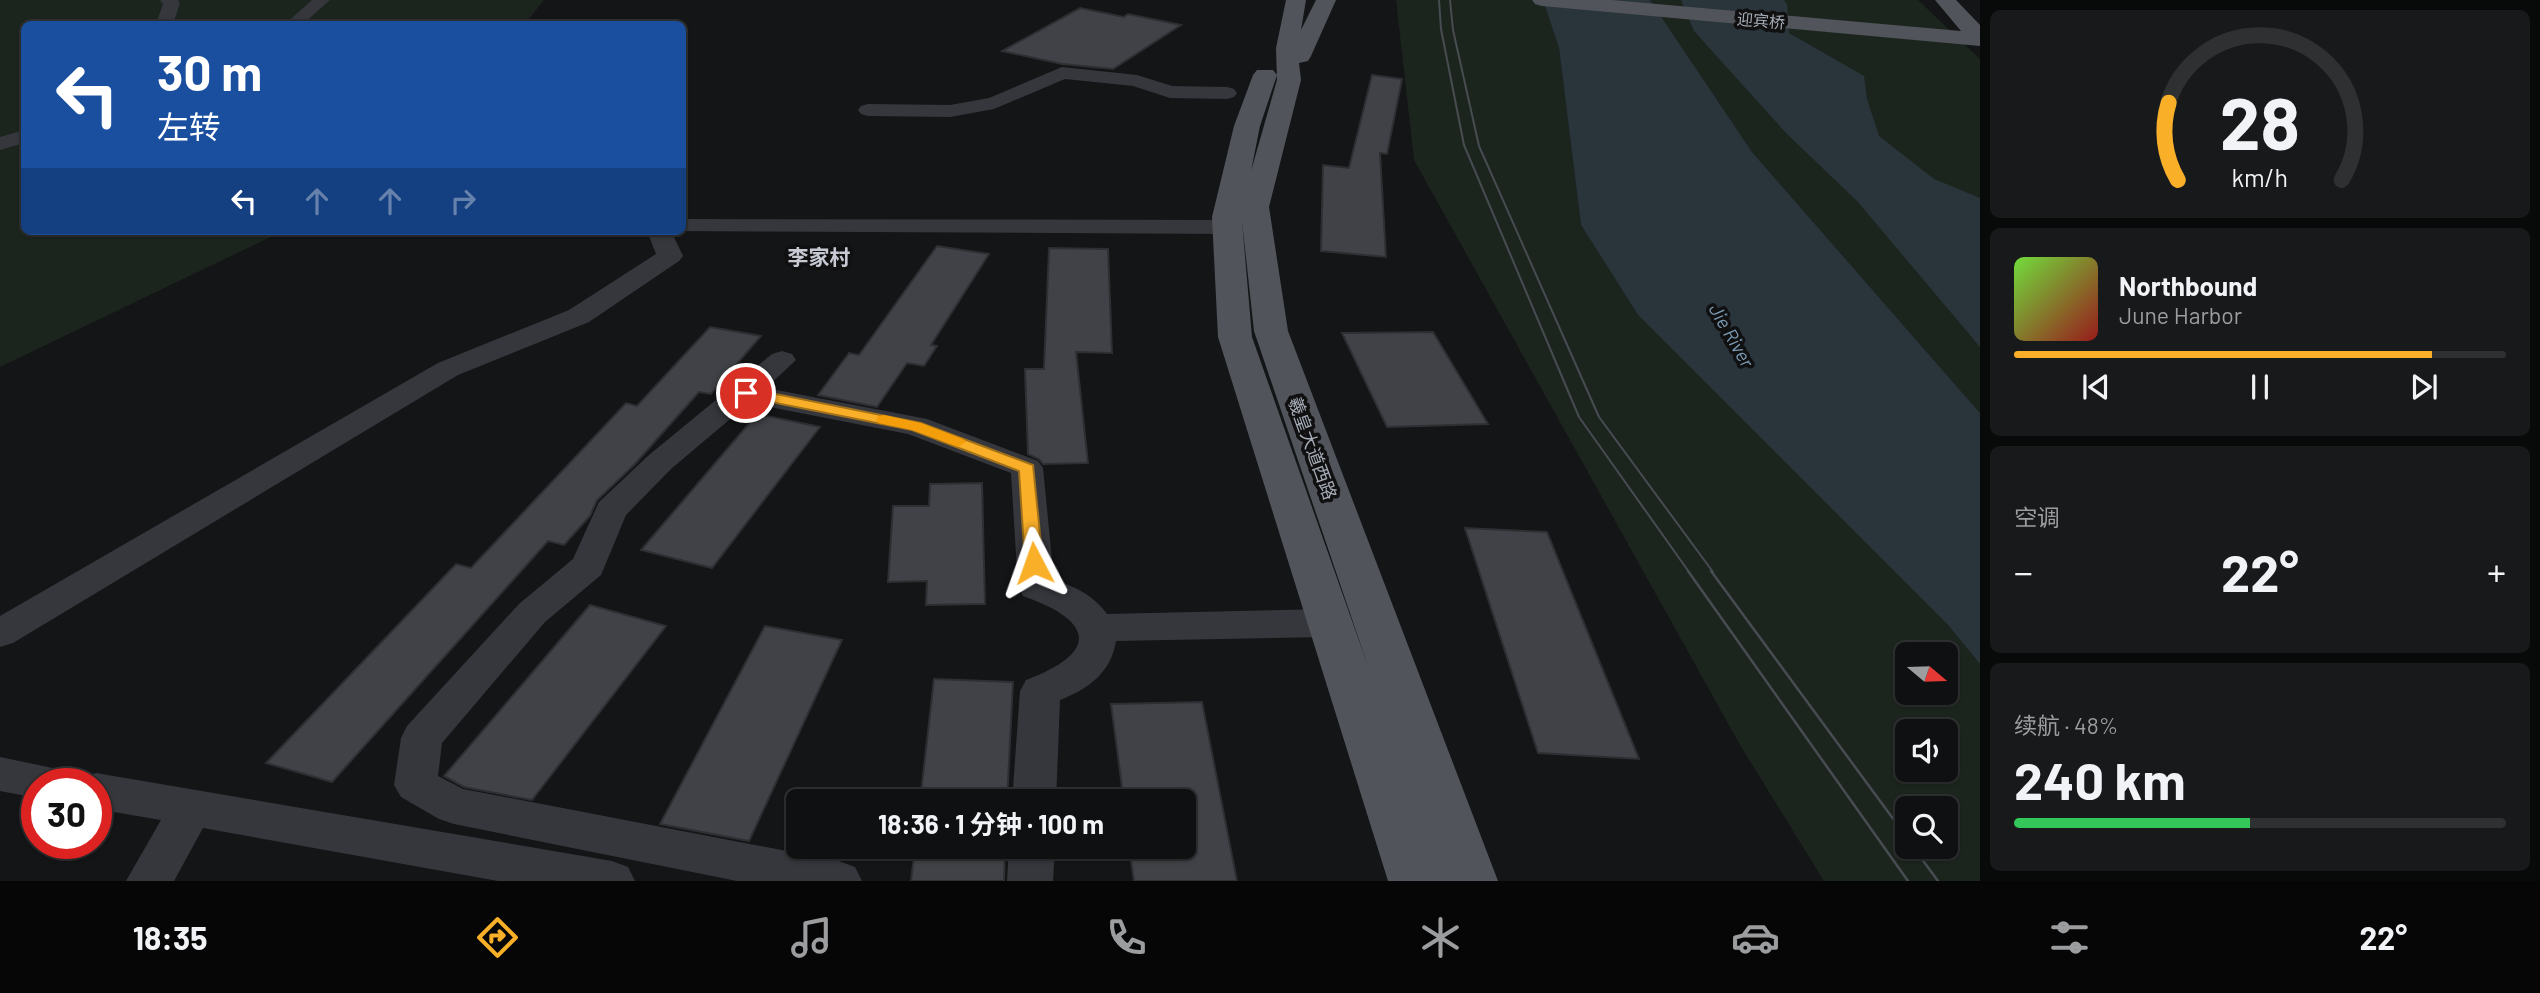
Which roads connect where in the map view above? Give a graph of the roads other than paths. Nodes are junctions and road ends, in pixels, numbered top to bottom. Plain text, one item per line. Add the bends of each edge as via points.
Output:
1 (168, 0) edge
2 (321, 0) edge
3 (1270, 0) edge
4 (1296, 0) edge
5 (1326, 0) edge
6 (1542, 0) edge
7 (1945, 1) edge
8 (1980, 4) edge
9 (166, 21) edge
10 (296, 21) edge
11 (1980, 38) edge
12 (1289, 80) junction
13 (1227, 93) dead end
14 (868, 110) dead end
15 (21, 137) edge
16 (0, 144) edge
17 (21, 157) edge
18 (0, 163) edge
19 (686, 226) edge
20 (1228, 228) junction
21 (661, 235) edge
22 (782, 360) dead end
23 (746, 393) junction
24 (1330, 623) junction
25 (1096, 628) junction
26 (0, 633) edge
27 (0, 774) edge
28 (21, 778) edge
29 (1035, 789) edge
30 (112, 794) edge
31 (192, 808) junction
32 (1031, 859) edge
33 (149, 881) edge
34 (612, 881) edge
35 (839, 881) edge
36 (1030, 881) edge
37 (1416, 881) edge
38 (1471, 881) edge

1 - 9 street via 172,3
2 - 10 street
3 - 20 main road via 1266,70 1247,126
4 - 12 main road, 羲皇大道西路 via 1287,48
5 - 12 main road
6 - 11 main road, 迎宾桥
7 - 8 main road
7 - 11 main road
12 - 38 main road, 羲皇大道西路 via 1255,207 1271,331
13 - 14 street via 1170,92 1137,81 1062,73 994,103 950,111
15 - 16 street
17 - 18 street
19 - 20 street
20 - 24 main road via 1235,337
21 - 26 street via 670,256 579,316 448,369
22 - 23 street
23 - 25 street via 916,426 1027,468 1036,587 1074,601
23 - 35 street via 660,462 611,510 588,566 532,613 422,738 416,785 454,806
24 - 25 street
24 - 37 main road
25 - 29 street via 1098,644 1080,674 1040,691
27 - 28 street
30 - 31 street
31 - 33 street
31 - 34 street
32 - 36 street

